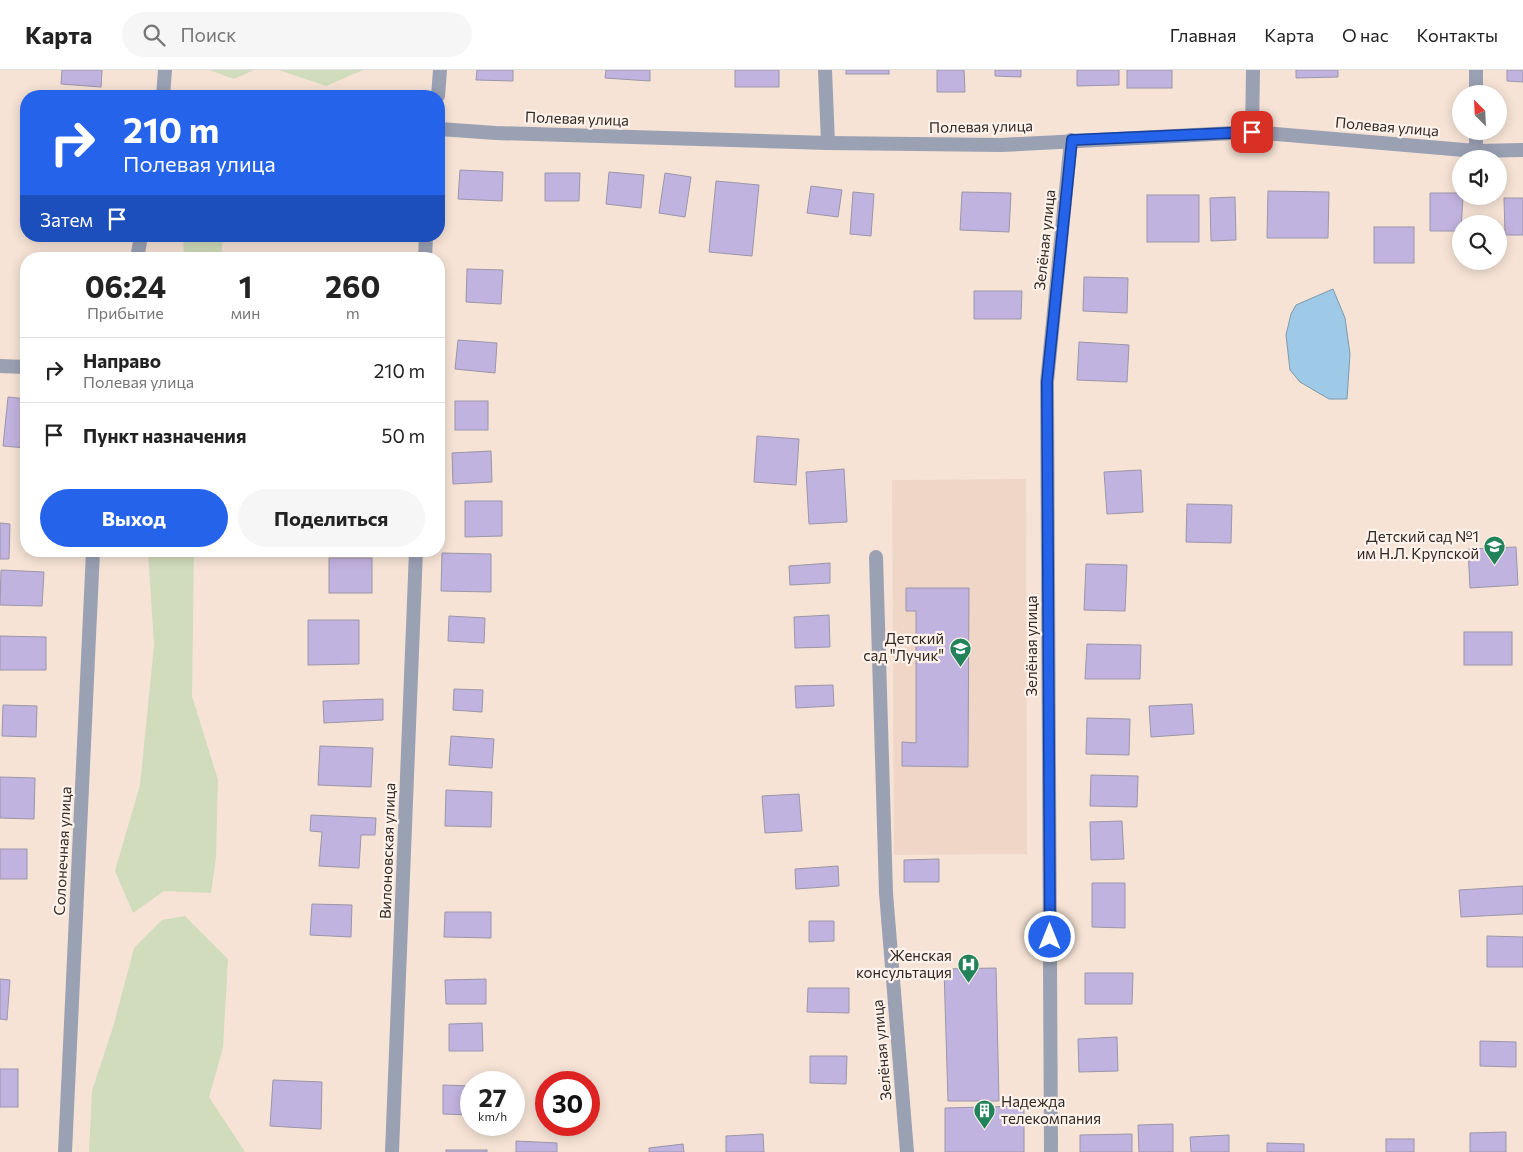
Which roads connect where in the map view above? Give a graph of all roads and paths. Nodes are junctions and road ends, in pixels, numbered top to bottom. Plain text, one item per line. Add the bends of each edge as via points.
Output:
1 (165, 70) edge
2 (440, 70) edge
3 (825, 70) edge
4 (1253, 70) edge
5 (1476, 70) edge
6 (1476, 85) edge
7 (163, 90) edge
8 (438, 90) edge
9 (445, 129) edge
10 (1252, 132) junction
11 (1072, 140) junction
12 (828, 143) junction
13 (1464, 150) edge
14 (1507, 150) edge
15 (1523, 150) edge
16 (0, 366) edge
17 (20, 367) edge
18 (93, 557) edge
19 (416, 557) edge
20 (876, 557) dead end
21 (65, 1152) edge
22 (392, 1152) edge
23 (907, 1152) edge
24 (1051, 1152) edge

1 - 7 street
2 - 8 street
3 - 12 street
4 - 10 street
5 - 6 street
9 - 12 street, Полевая улица
10 - 11 street, Полевая улица
10 - 13 street, Полевая улица
11 - 12 street, Полевая улица via 1001,145
11 - 24 street, Зелёная улица via 1047,382
14 - 15 street, Полевая улица
16 - 17 street
18 - 21 street, Солонечная улица
19 - 22 street, Вилоновская улица
20 - 23 street, Зелёная улица via 886,893

